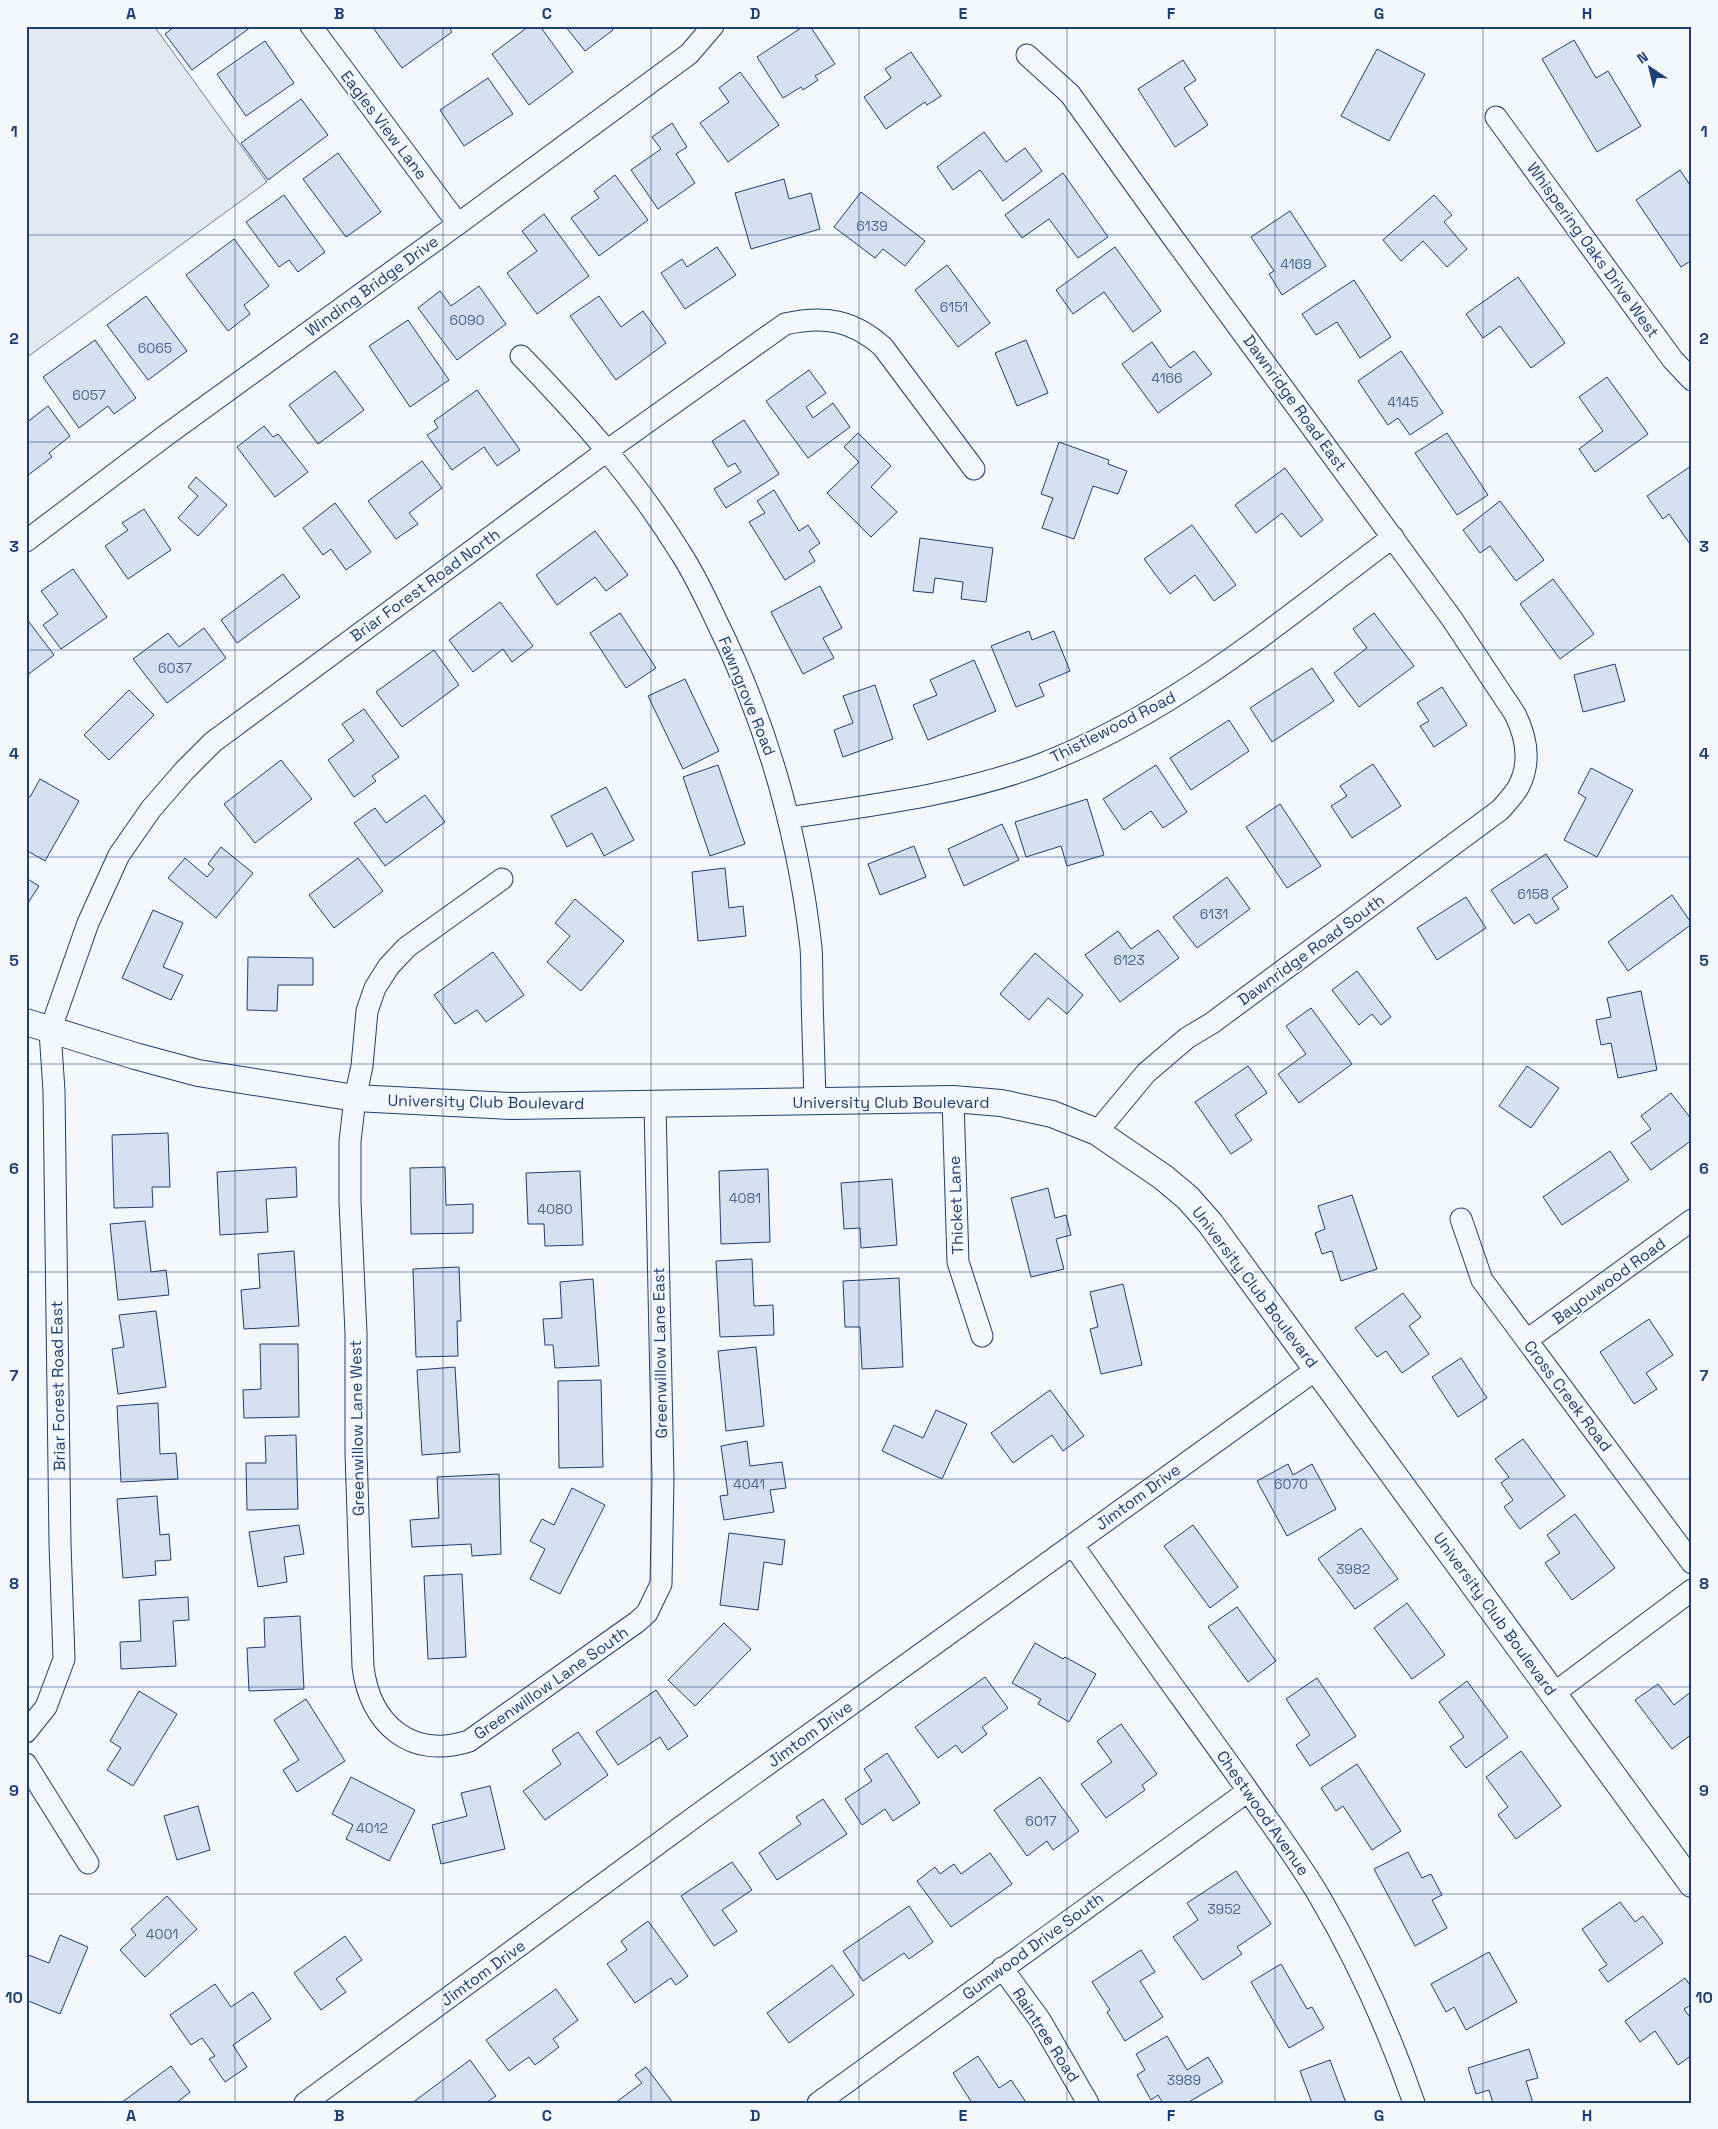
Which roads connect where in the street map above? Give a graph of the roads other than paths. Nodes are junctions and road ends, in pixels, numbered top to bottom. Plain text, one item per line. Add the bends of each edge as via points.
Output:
1 (311, 26) edge
2 (713, 26) edge
3 (1027, 56) dead end
4 (1496, 117) dead end
5 (458, 224) junction
6 (521, 356) dead end
7 (1692, 380) edge
8 (608, 450) junction
9 (974, 469) dead end
10 (1393, 537) junction
11 (26, 541) edge
12 (1524, 770) joint
13 (788, 818) junction
14 (502, 879) dead end
15 (38, 1027) edge
16 (355, 1098) junction
17 (815, 1100) junction
18 (953, 1100) junction
19 (655, 1104) junction
20 (1097, 1132) junction
21 (1461, 1218) dead end
22 (1692, 1220) edge
23 (982, 1336) dead end
24 (1527, 1340) junction
25 (1317, 1369) junction
26 (1073, 1545) junction
27 (1692, 1563) edge
28 (1692, 1590) edge
29 (654, 1601) joint
30 (1553, 1694) junction
31 (26, 1732) edge
32 (410, 1740) joint
33 (26, 1764) edge
34 (1248, 1791) junction
35 (88, 1863) dead end
36 (1692, 1884) edge
37 (1002, 1968) junction
38 (305, 2103) edge
39 (818, 2103) edge
40 (1088, 2103) edge
41 (1414, 2103) edge

1 - 5 street, Eagles View Lane
2 - 5 street, Winding Bridge Drive via 689,54
3 - 10 street, Dawnridge Road East via 1070,94
4 - 7 street, Whispering Oaks Drive West via 1673,360
5 - 11 street, Winding Bridge Drive via 252,372
6 - 8 street, Fawngrove Road
8 - 9 street, Briar Forest Road North via 785,324 822,319 840,322 883,347
8 - 13 street, Fawngrove Road via 680,550 730,647 774,765
8 - 15 street, Briar Forest Road North via 213,742 184,771 151,809 119,855
10 - 12 street, Dawnridge Road East via 1516,714 1526,746
10 - 13 street, Thistlewood Road via 1210,674 1102,736 1040,764 974,786 925,797
12 - 20 street, Dawnridge Road South via 1519,786 1500,810 1187,1038 1146,1073
13 - 17 street, Fawngrove Road via 811,948
14 - 16 street, Greenwillow Lane West via 407,947 389,966 375,988 367,1011 362,1066
15 - 16 street, University Club Boulevard via 198,1072
15 - 31 street, Briar Forest Road East via 54,1091 64,1659 46,1707
16 - 19 street, University Club Boulevard via 511,1106
16 - 32 street, Greenwillow Lane West via 350,1141 350,1202 363,1667 365,1686 381,1718 393,1731
17 - 18 street, University Club Boulevard
17 - 19 street, University Club Boulevard
18 - 20 street, University Club Boulevard via 1010,1104 1052,1114
18 - 23 street, Thicket Lane via 958,1262
19 - 29 street, Greenwillow Lane East via 662,1479 661,1584
20 - 25 street, University Club Boulevard via 1188,1198 1210,1223
21 - 24 street, Cross Creek Road via 1482,1280
22 - 24 street, Bayouwood Road
24 - 27 street, Cross Creek Road
25 - 26 street, Jimtom Drive
25 - 30 street, University Club Boulevard
26 - 34 street, Chestwood Avenue
26 - 38 street, Jimtom Drive
28 - 30 street
29 - 32 street, Greenwillow Lane South via 637,1622 469,1741 455,1746 431,1747
30 - 36 street, University Club Boulevard
33 - 35 street
34 - 37 street, Gumwood Drive South
34 - 41 street, Chestwood Avenue via 1318,1894 1347,1947 1385,2026
37 - 39 street, Gumwood Drive South
37 - 40 street, Raintree Road via 1040,2020

